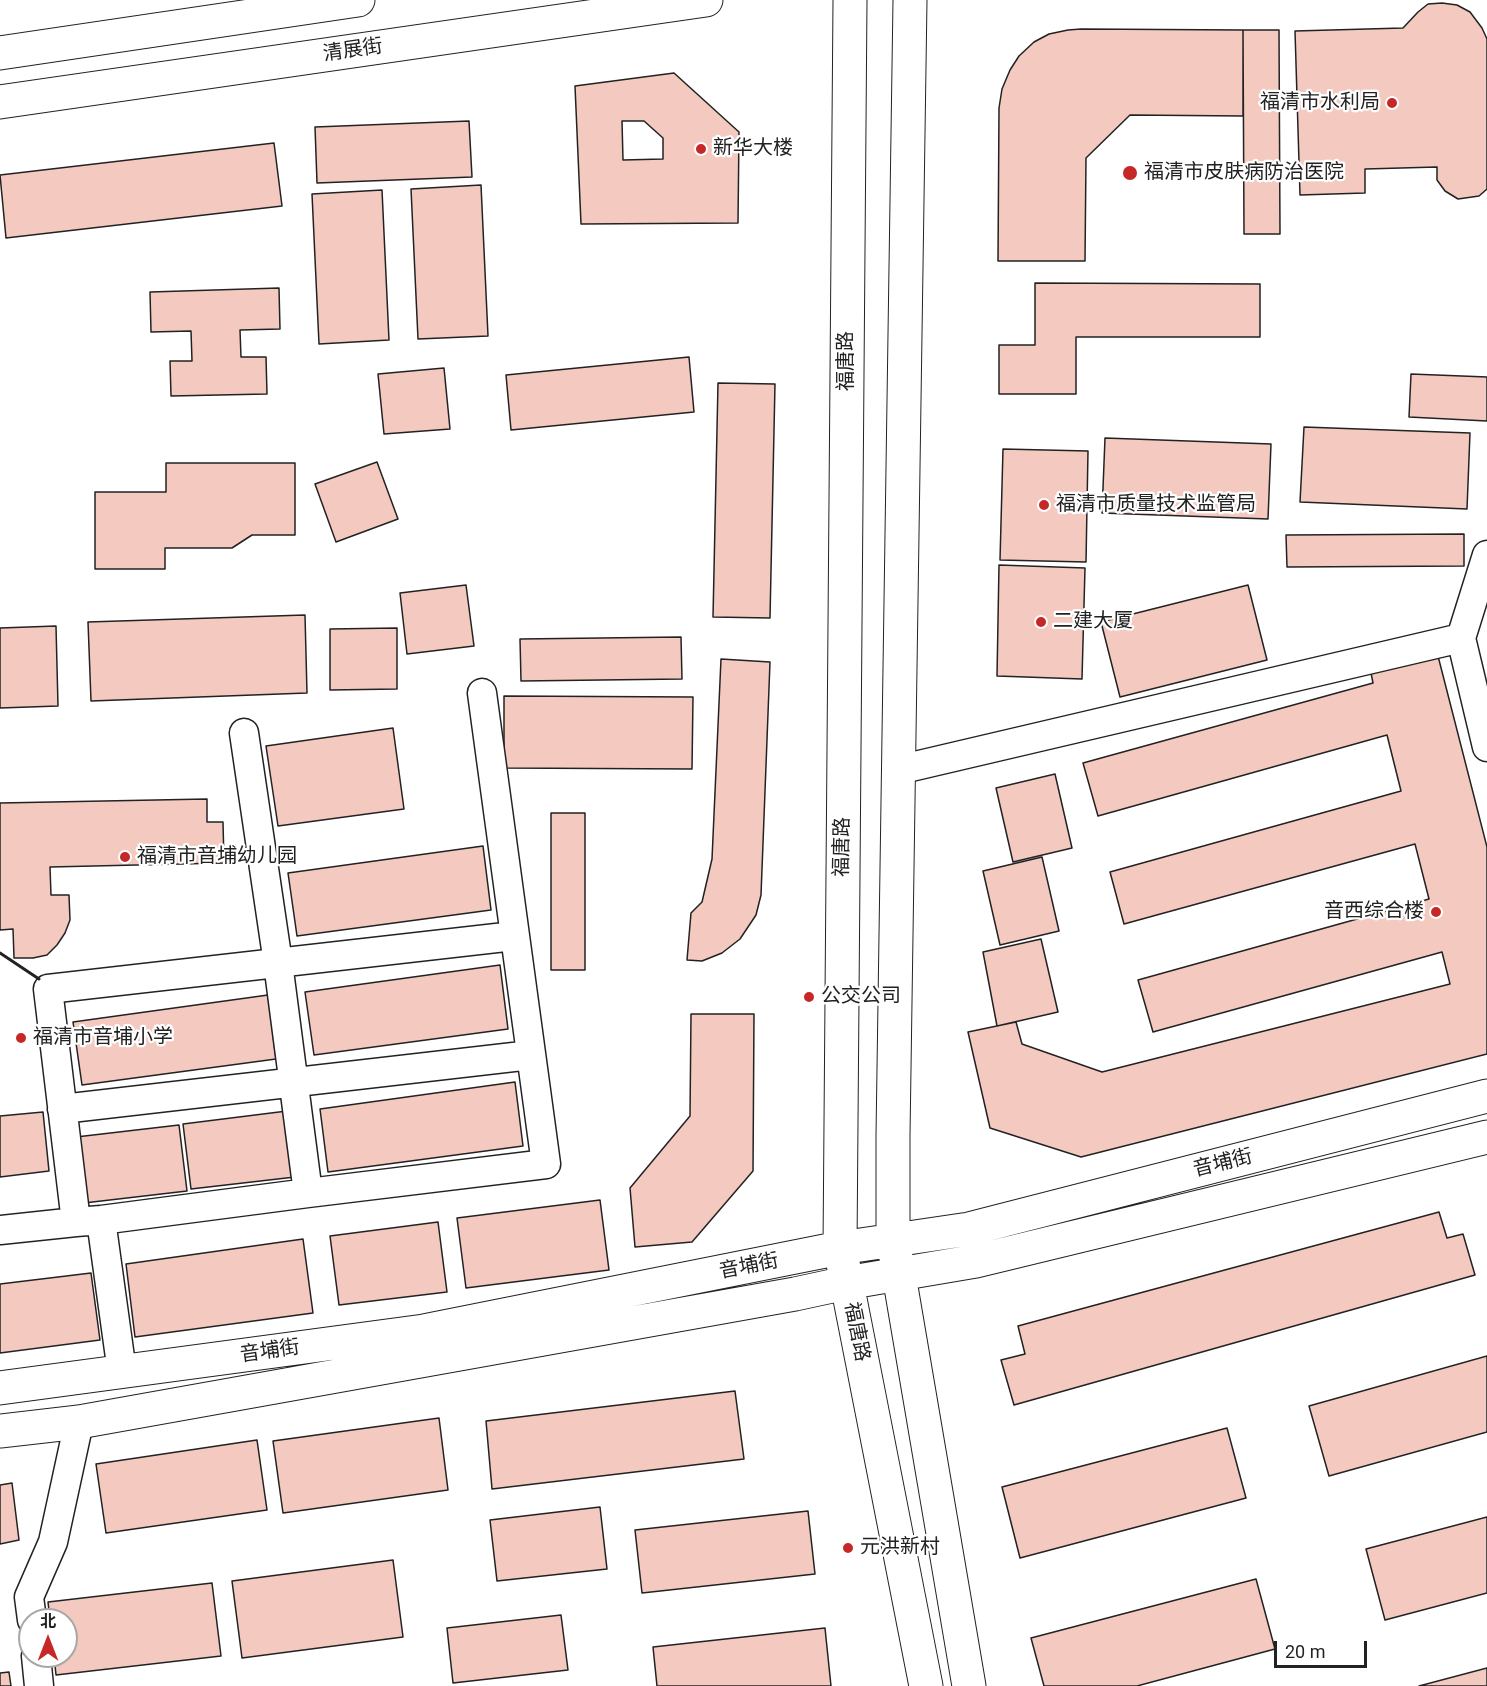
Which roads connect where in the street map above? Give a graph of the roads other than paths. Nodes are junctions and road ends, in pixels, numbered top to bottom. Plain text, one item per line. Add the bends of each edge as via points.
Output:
1 (358, 0) edge
2 (706, 0) edge
3 (850, 0) edge
4 (910, 0) edge
5 (0, 53) edge
6 (0, 102) edge
7 (1487, 555) edge
8 (1461, 638) junction
9 (482, 693) dead end
10 (244, 733) dead end
11 (1487, 747) edge
12 (898, 770) junction
13 (514, 936) junction
14 (278, 963) junction
15 (531, 1055) junction
16 (294, 1081) junction
17 (1487, 1096) edge
18 (62, 1109) junction
19 (1487, 1137) edge
20 (308, 1192) junction
21 (88, 1221) junction
22 (0, 1230) edge
23 (892, 1240) junction
24 (840, 1248) junction
25 (898, 1273) junction
26 (846, 1283) junction
27 (122, 1372) junction
28 (0, 1388) edge
29 (79, 1422) junction
30 (0, 1431) edge
31 (30, 1608) edge
32 (37, 1668) edge
33 (39, 1686) edge
34 (926, 1686) edge
35 (969, 1686) edge

1 - 5 street
2 - 6 street, 清展街
3 - 24 street, 福唐路
4 - 12 street
7 - 8 street
8 - 11 street
8 - 12 street
9 - 13 street
10 - 14 street
12 - 23 street
13 - 14 street
13 - 15 street
14 - 16 street
14 - 18 street via 48,989
15 - 16 street
15 - 20 street via 546,1164
16 - 18 street
16 - 20 street
17 - 23 street, 音埔街 via 969,1229
18 - 21 street
19 - 25 street, 音埔街 via 976,1261
20 - 21 street
21 - 22 street
21 - 27 street
23 - 24 street, 音埔街
23 - 25 street
24 - 26 street, 福唐路
24 - 27 street, 音埔街 via 424,1331
25 - 26 street, 音埔街
25 - 35 street
26 - 29 street, 音埔街
26 - 34 street, 福唐路
27 - 28 street, 音埔街
29 - 30 street, 音埔街
29 - 31 street via 53,1542 29,1597
32 - 33 street

